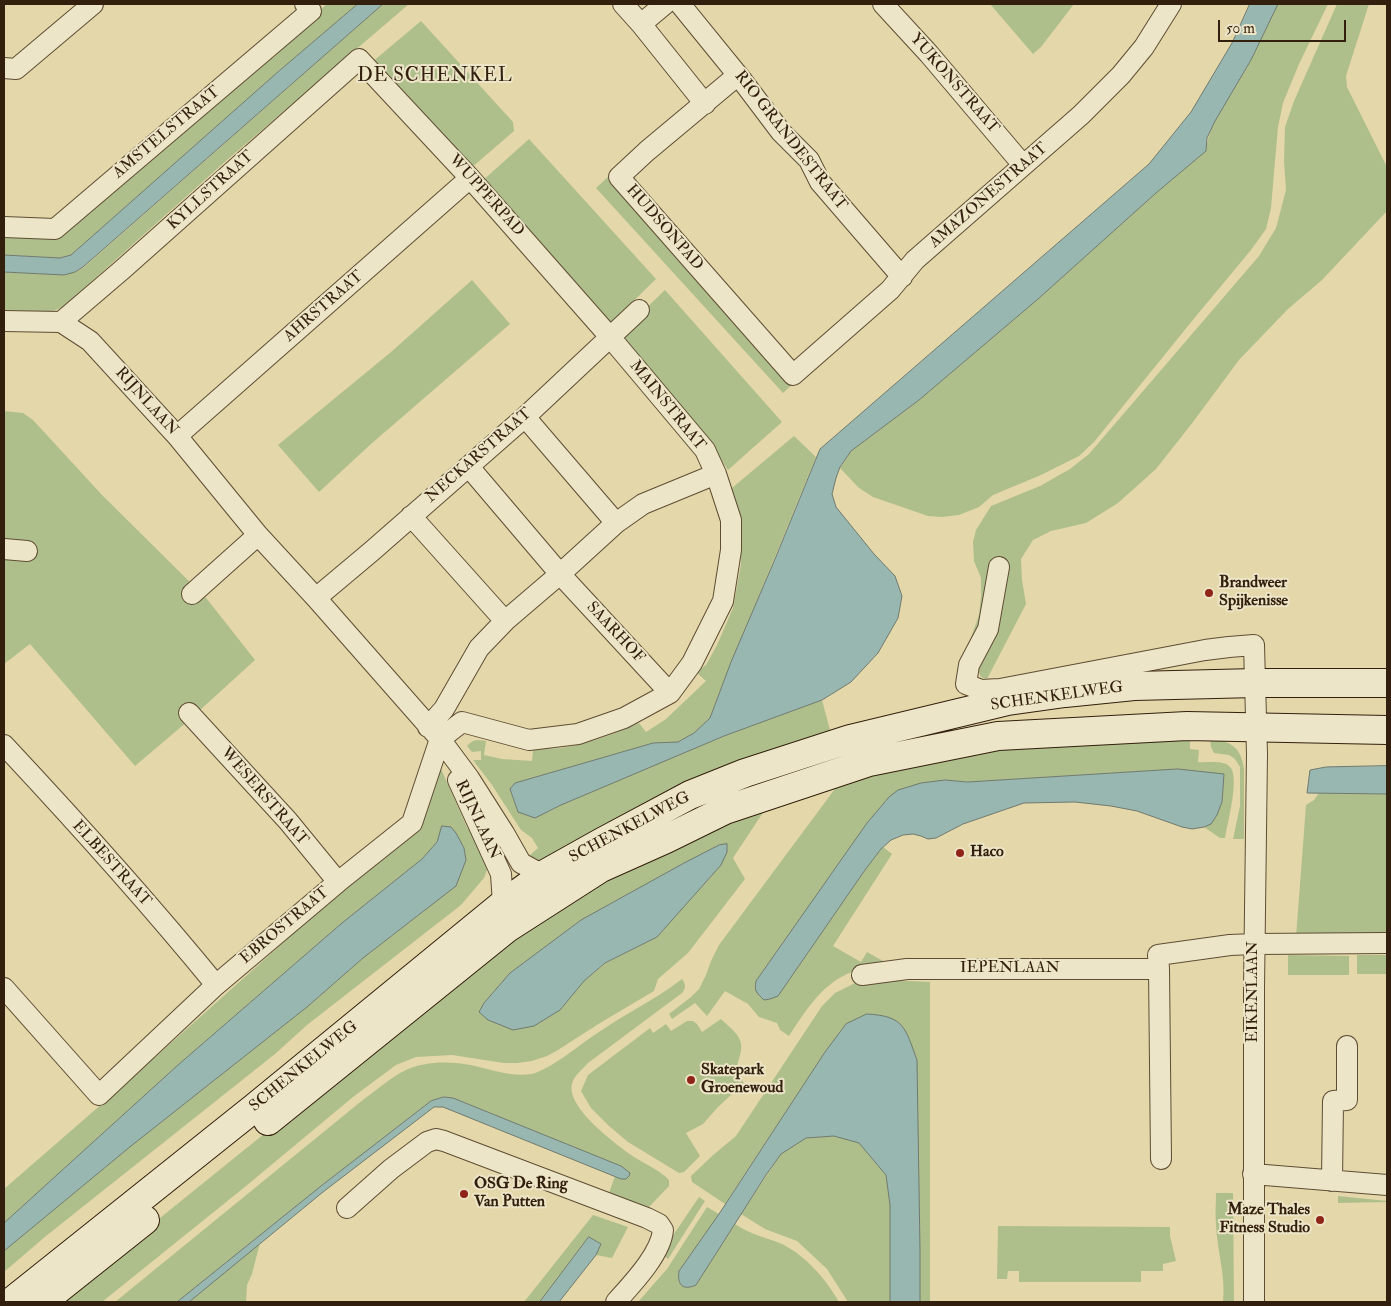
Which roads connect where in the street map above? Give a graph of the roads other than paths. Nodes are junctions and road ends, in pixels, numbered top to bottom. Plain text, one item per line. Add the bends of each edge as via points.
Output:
1 (93, 4) edge
2 (305, 4) edge
3 (623, 4) edge
4 (665, 4) edge
5 (680, 4) edge
6 (883, 4) edge
7 (1171, 4) edge
8 (641, 24) junction
9 (359, 58) joint
10 (4, 68) edge
11 (738, 75) junction
12 (705, 104) junction
13 (1023, 165) junction
14 (470, 178) junction
15 (4, 227) edge
16 (902, 277) junction
17 (639, 310) dead end
18 (4, 321) edge
19 (61, 322) junction
20 (610, 337) junction
21 (793, 375) joint
22 (525, 417) junction
23 (177, 436) junction
24 (469, 467) junction
25 (716, 474) junction
26 (411, 516) junction
27 (616, 524) junction
28 (258, 535) junction
29 (4, 549) edge
30 (27, 551) dead end
31 (999, 567) dead end
32 (560, 574) junction
33 (192, 594) dead end
34 (316, 598) junction
35 (505, 621) junction
36 (1254, 646) joint
37 (1387, 682) edge
38 (1256, 683) junction
39 (670, 693) junction
40 (189, 712) dead end
41 (1256, 728) junction
42 (1387, 730) edge
43 (434, 733) junction
44 (4, 746) edge
45 (543, 875) junction
46 (338, 882) junction
47 (503, 904) junction
48 (1387, 943) edge
49 (1254, 944) junction
50 (1159, 969) junction
51 (862, 974) dead end
52 (216, 985) junction
53 (4, 988) edge
54 (1347, 1046) dead end
55 (1160, 1159) dead end
56 (1253, 1174) junction
57 (1332, 1181) junction
58 (1387, 1186) edge
59 (347, 1208) dead end
60 (11, 1302) edge
61 (42, 1302) edge
62 (616, 1302) edge
63 (1254, 1302) edge

1 - 10 street via 16,69
2 - 15 street, AMSTELSTRAAT via 311,11 55,229
3 - 8 street
4 - 8 street
5 - 11 street, RIO GRANDESTRAAT
6 - 13 street, YUKONSTRAAT via 936,61
7 - 13 street, AMAZONESTRAAT via 1144,47 1121,75
8 - 12 street
9 - 14 street, WUPPERPAD
9 - 19 street, KYLLSTRAAT
11 - 12 street, HUDSONPAD
11 - 16 street, RIO GRANDESTRAAT via 781,132 809,160 820,182
12 - 21 street, HUDSONPAD via 619,177
13 - 16 street, AMAZONESTRAAT via 916,260
14 - 20 street, WUPPERPAD
14 - 23 street, AHRSTRAAT
16 - 21 street, AMAZONESTRAAT
17 - 20 street, NECKARSTRAAT
18 - 19 street
19 - 23 street, RIJNLAAN via 90,341
20 - 22 street, NECKARSTRAAT
20 - 25 street, MAINSTRAAT via 705,450
22 - 24 street, NECKARSTRAAT
22 - 27 street
23 - 28 street, RIJNLAAN
24 - 26 street, NECKARSTRAAT
24 - 32 street, SAARHOF
25 - 27 street via 643,504
25 - 39 street, MAINSTRAAT via 731,520 731,550 723,600 692,662
26 - 34 street, NECKARSTRAAT
26 - 35 street
27 - 32 street
28 - 33 street
28 - 34 street, RIJNLAAN
29 - 30 street
31 - 36 street, SCHENKELWEG via 988,629 970,665 966,684 981,690 1214,648
32 - 35 street
32 - 39 street, SAARHOF
34 - 43 street, RIJNLAAN
35 - 43 street via 479,648
36 - 38 street, EIKENLAAN
37 - 38 main road, SCHENKELWEG
38 - 41 street, EIKENLAAN
38 - 45 main road, SCHENKELWEG via 1134,686 1065,693 1008,701 850,739 745,773 690,796
39 - 43 street, MAINSTRAAT via 624,718 578,734 529,740 462,722
40 - 46 street, WESERSTRAAT via 288,821
41 - 42 main road, SCHENKELWEG
41 - 49 street, EIKENLAAN
41 - 61 main road, SCHENKELWEG via 1187,726 998,736 869,762 725,810 601,868 506,929
43 - 45 street, RIJNLAAN via 469,778 520,863
43 - 46 street, EBROSTRAAT via 412,824
43 - 47 street, RIJNLAAN via 502,874
44 - 52 street, ELBESTRAAT via 168,927
45 - 47 main road, SCHENKELWEG
46 - 52 street, EBROSTRAAT
47 - 60 main road, SCHENKELWEG
48 - 49 street
49 - 50 street via 1158,955
49 - 56 street, EIKENLAAN
50 - 51 street, IEPENLAAN via 907,969
50 - 55 street
52 - 53 street, EBROSTRAAT via 99,1095
54 - 57 street via 1347,1100 1334,1101
56 - 57 street
56 - 63 street, EIKENLAAN
57 - 58 street
59 - 62 street via 391,1169 436,1139 659,1224 663,1230 659,1246

